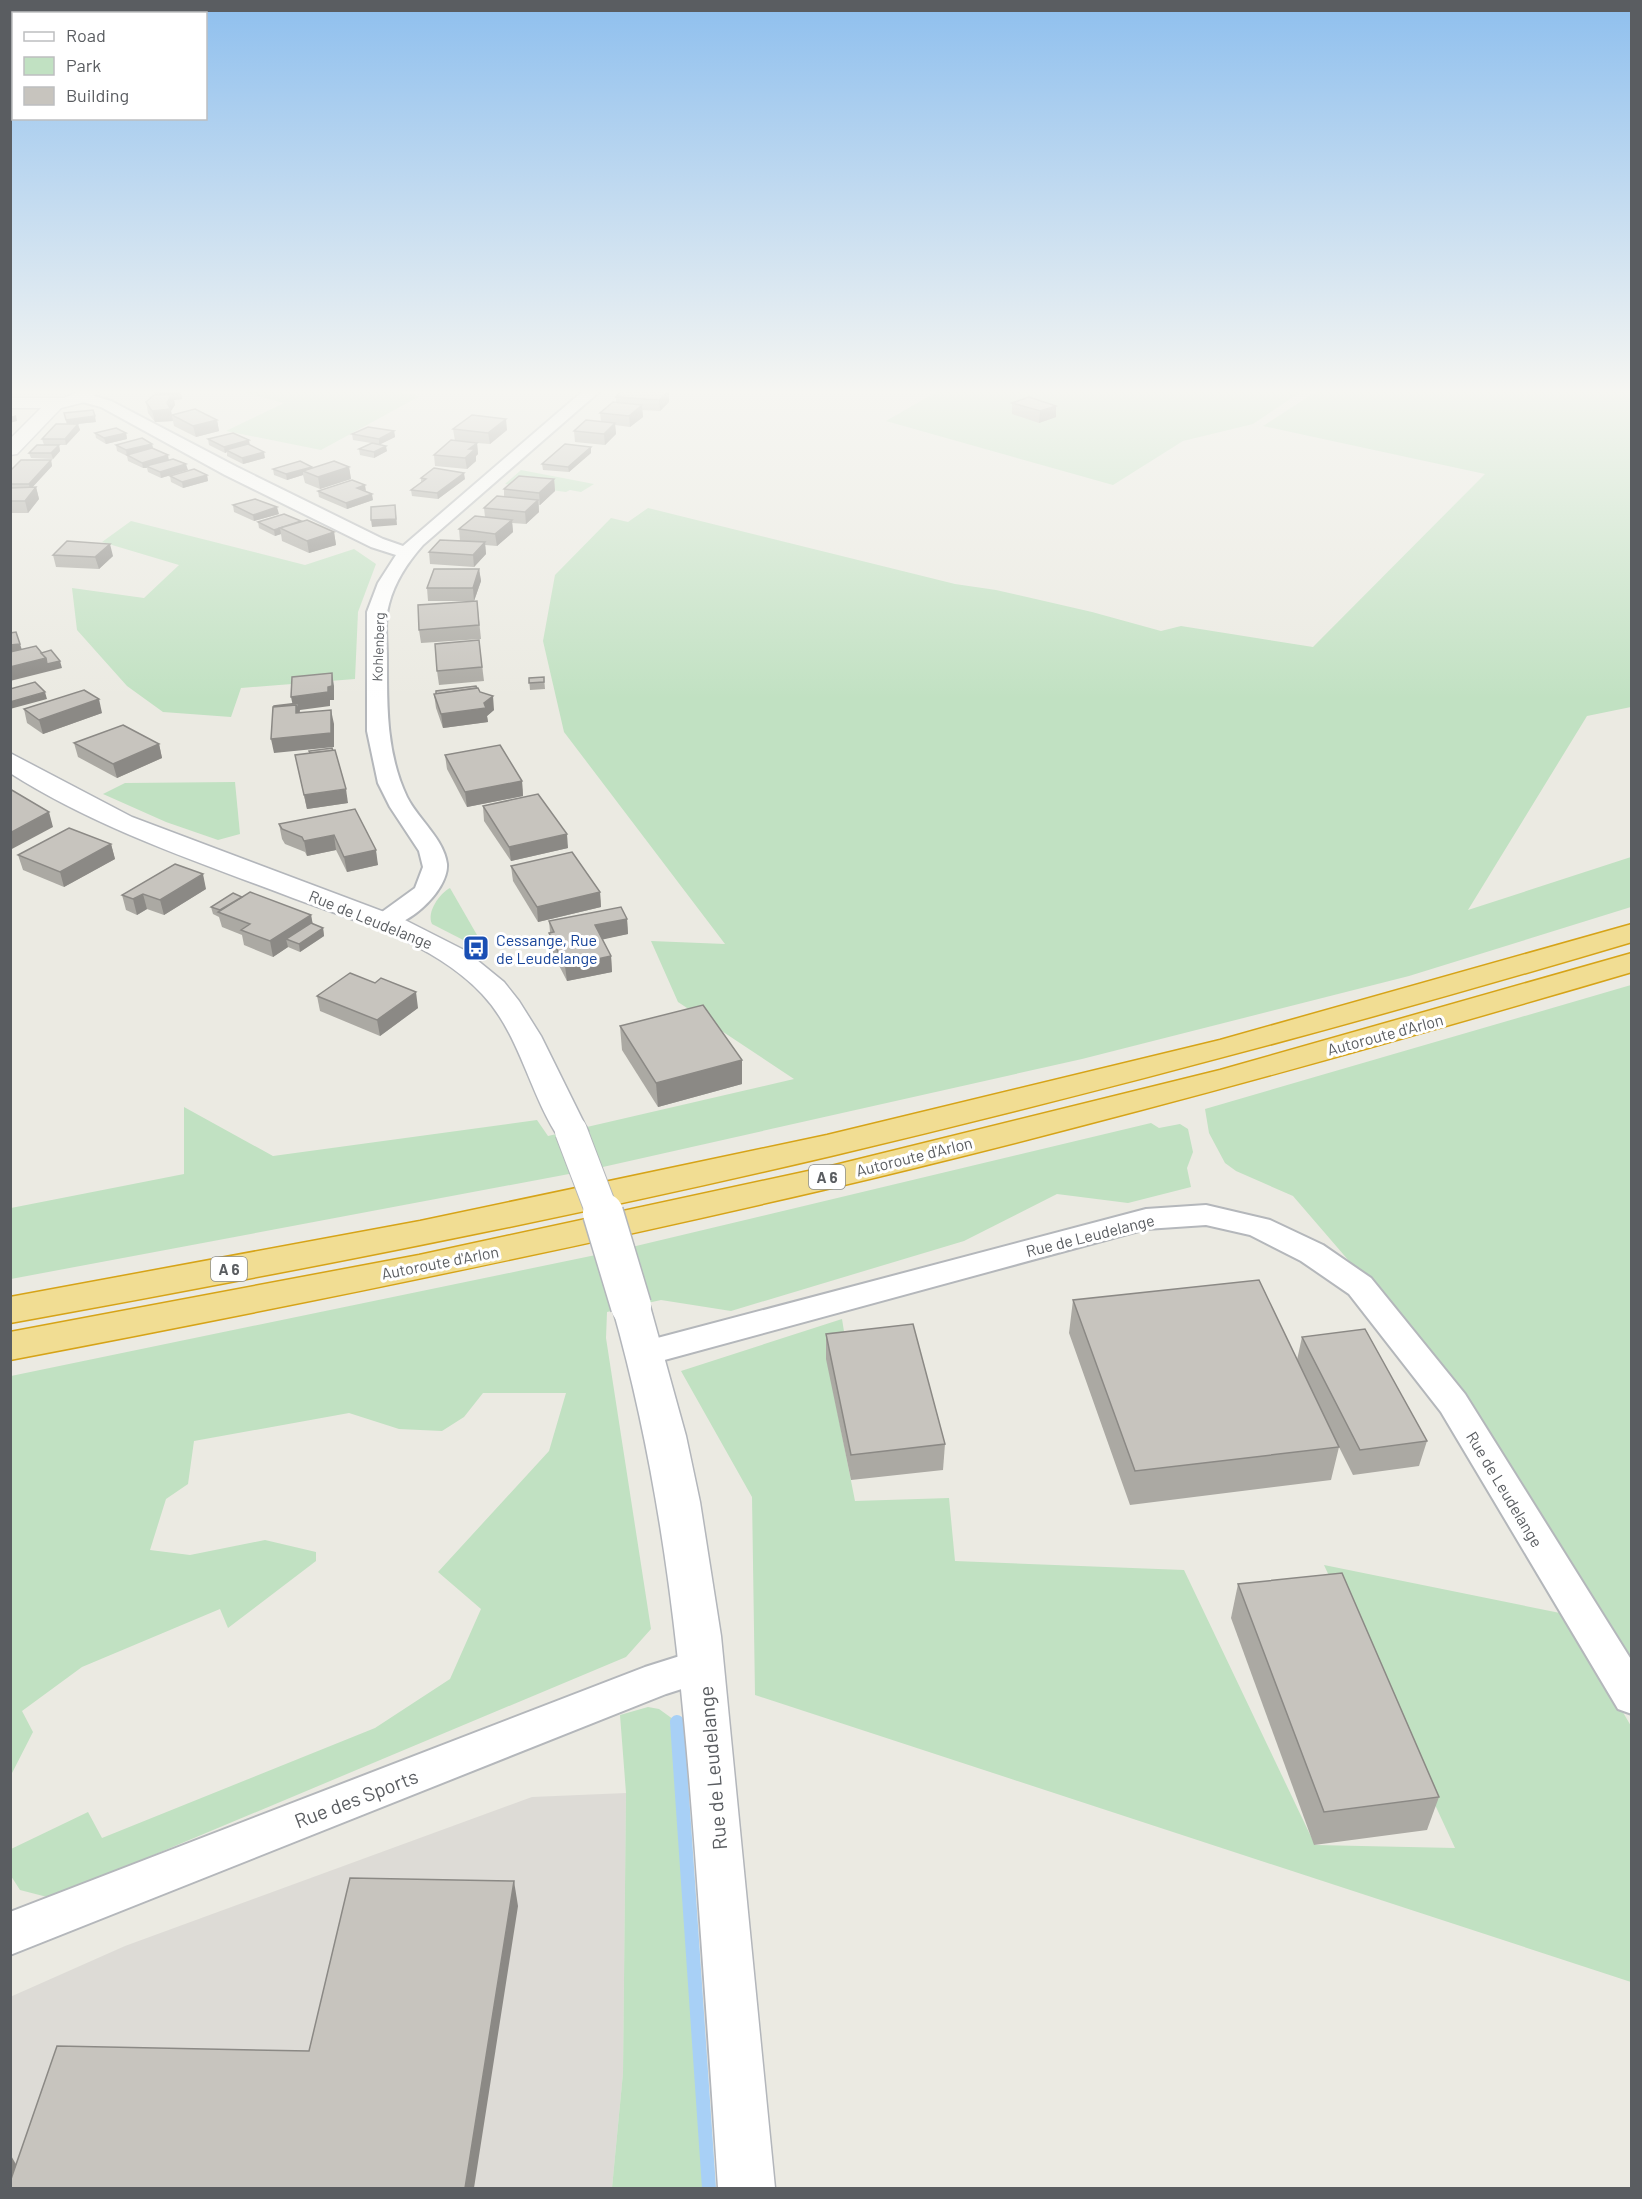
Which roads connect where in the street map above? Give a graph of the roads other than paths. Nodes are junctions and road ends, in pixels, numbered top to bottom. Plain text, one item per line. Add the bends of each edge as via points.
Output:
1 (277, 494) edge
2 (475, 494) edge
3 (406, 553) junction
4 (10, 761) edge
5 (384, 922) junction
6 (1632, 933) edge
7 (1632, 962) edge
8 (10, 1310) edge
9 (10, 1346) edge
10 (646, 1353) junction
11 (702, 1666) junction
12 (1632, 1697) edge
13 (10, 1934) edge
14 (747, 2188) edge

1 - 3 street via 377,543
2 - 3 street, Kohlenberg
3 - 5 street, Kohlenberg via 377,612 376,717 381,757 397,800 431,853 435,867 430,884 417,899
4 - 5 main road, Rue de Leudelange via 109,816
5 - 10 main road, Rue de Leudelange, bridge via 445,950 493,989 509,1009 572,1131 602,1211
6 - 8 highway, Autoroute d'Arlon / A 6 via 1457,986 1185,1059 856,1139 447,1228
7 - 9 highway, Autoroute d'Arlon / A 6 via 1206,1084 870,1167 460,1258
10 - 11 main road, Rue de Leudelange via 680,1496
10 - 12 street, Rue de Leudelange via 1146,1219 1206,1215 1259,1227 1312,1253 1360,1286 1439,1385
11 - 13 street, Rue des Sports
11 - 14 main road, Rue de Leudelange

